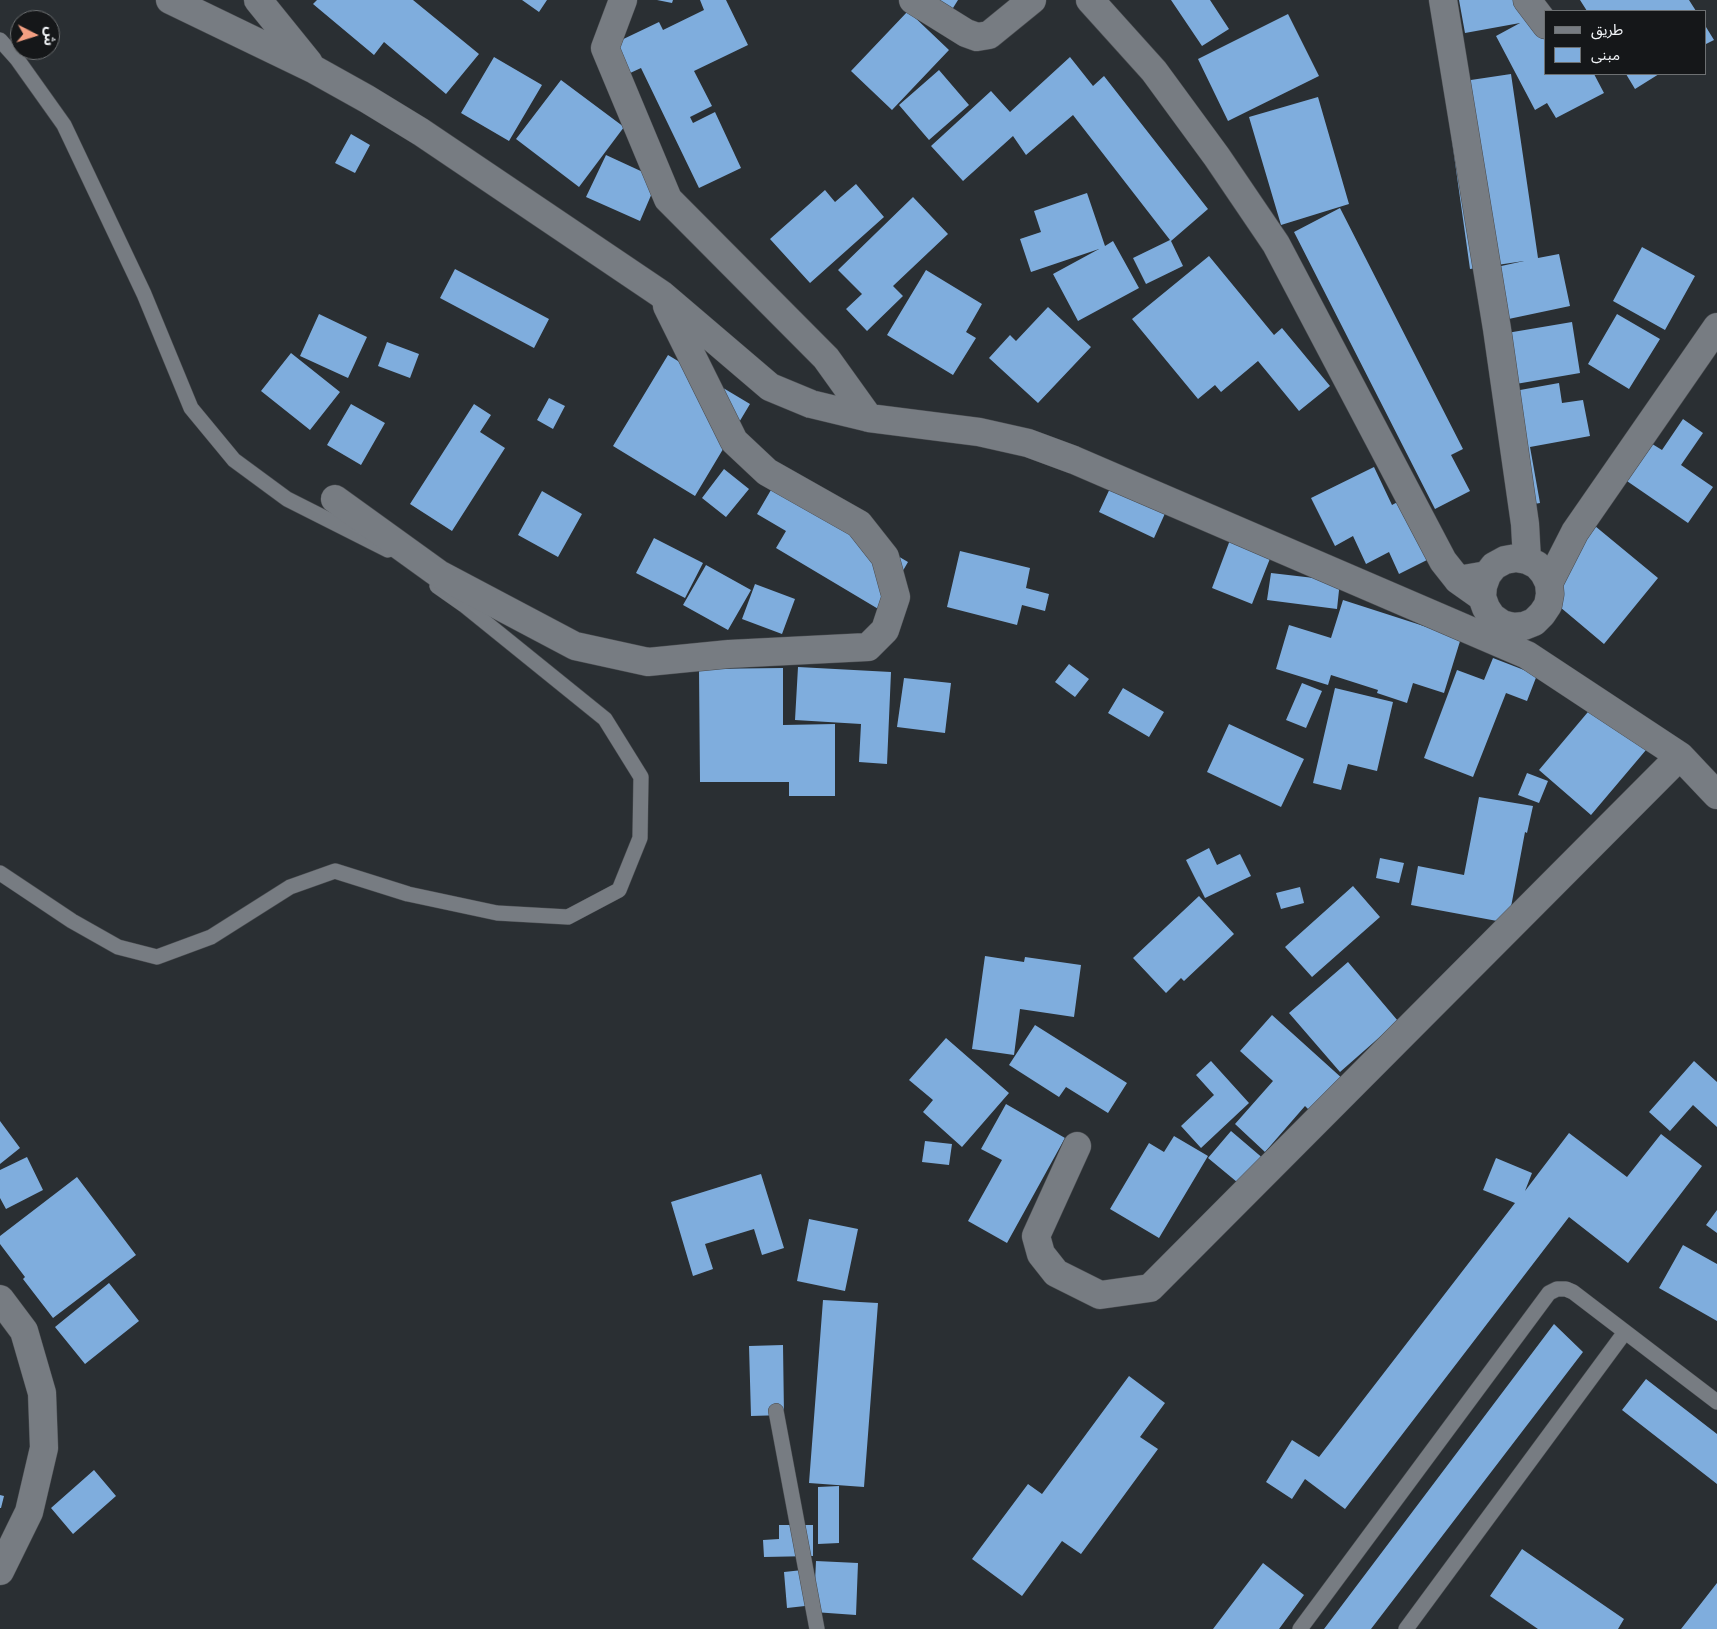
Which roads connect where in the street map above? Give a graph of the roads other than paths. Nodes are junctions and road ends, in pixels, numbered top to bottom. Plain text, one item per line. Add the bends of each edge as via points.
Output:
1 (170, 0) edge
2 (258, 0) edge
3 (623, 0) edge
4 (913, 0) edge
5 (1032, 0) edge
6 (1090, 0) edge
7 (1443, 0) edge
8 (1527, 0) edge
9 (1544, 23) edge
10 (0, 40) edge
11 (315, 70) junction
12 (661, 294) junction
13 (1717, 327) edge
14 (869, 418) junction
15 (335, 499) dead end
16 (1527, 560) junction
17 (1549, 583) junction
18 (1485, 593) junction
19 (1524, 626) junction
20 (1461, 627) junction
21 (1527, 654) junction
22 (1680, 756) junction
23 (1717, 796) edge
24 (0, 873) edge
25 (1077, 1146) dead end
26 (0, 1299) edge
27 (1625, 1332) junction
28 (1717, 1402) edge
29 (776, 1411) dead end
30 (0, 1571) edge
31 (817, 1629) edge
32 (1300, 1629) edge
33 (1406, 1629) edge

1 - 11 street
2 - 11 street
3 - 14 street via 605,48 668,199 826,358
4 - 5 street via 977,37 989,35
6 - 18 street via 1154,71 1276,244 1443,561 1458,580
7 - 16 street via 1496,329 1525,524
8 - 9 street
10 - 24 lane via 64,125 144,294 192,408 234,460 287,499 389,551 464,605 605,720 641,777 640,838 619,890 568,917 497,913 408,894 335,871 290,887 211,937 157,957 118,947
11 - 12 street via 421,132
12 - 14 street via 770,387 811,404
12 - 15 street via 734,441 767,472 859,524 885,557 896,597 885,630 868,647 648,662 575,646 439,574
13 - 17 street via 1575,532
14 - 20 street via 979,432 1028,443
16 - 17 street via 1541,569
16 - 18 street via 1504,560 1494,566
17 - 19 street via 1548,605 1534,622
18 - 19 street via 1492,618 1513,627
18 - 20 street
19 - 21 street
20 - 21 street
21 - 22 street
22 - 23 street
22 - 25 street via 1150,1288 1100,1295 1056,1274 1041,1254 1036,1236
26 - 30 street via 24,1331 42,1393 44,1448 29,1512
27 - 28 lane
27 - 32 lane via 1573,1292 1557,1289 1549,1293
27 - 33 lane
29 - 31 lane

